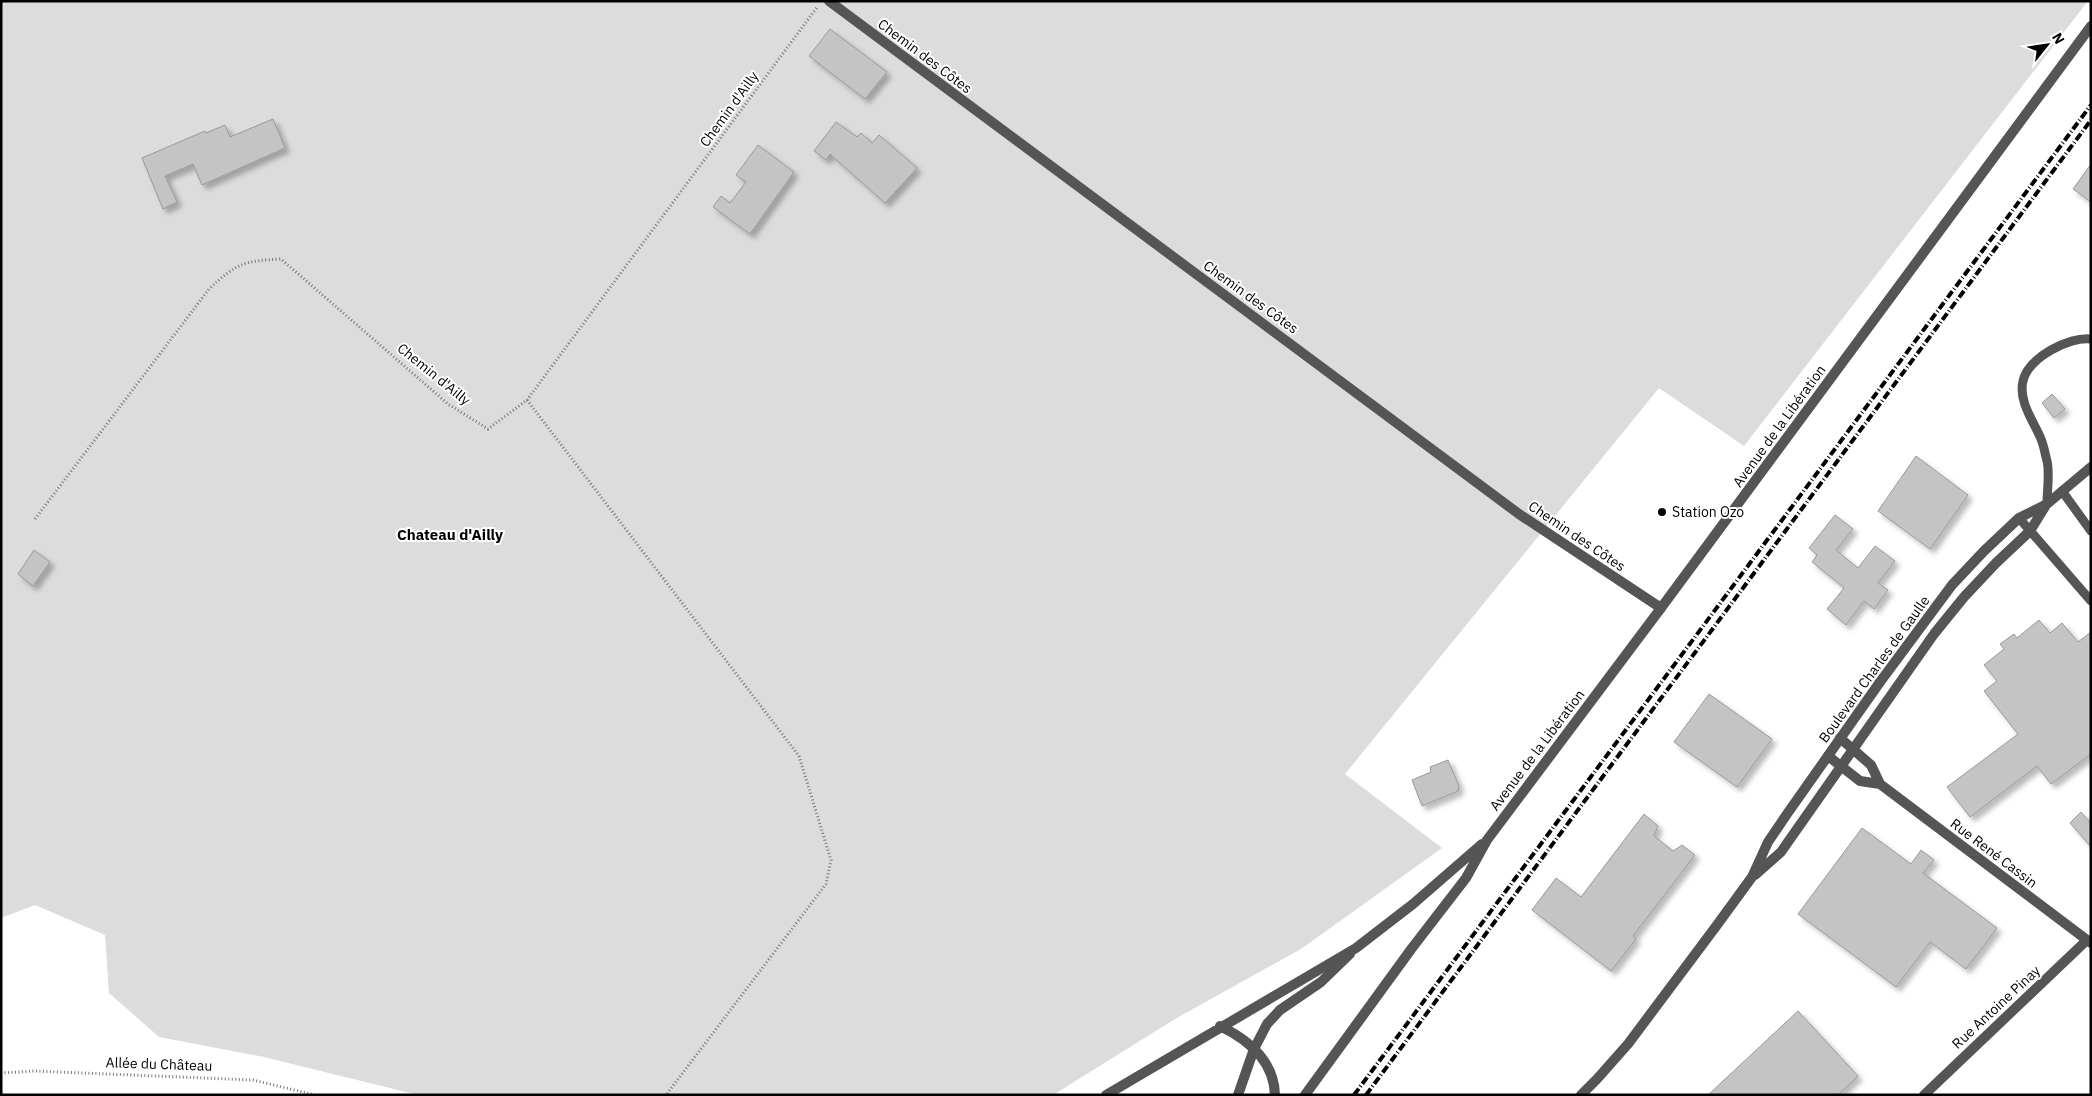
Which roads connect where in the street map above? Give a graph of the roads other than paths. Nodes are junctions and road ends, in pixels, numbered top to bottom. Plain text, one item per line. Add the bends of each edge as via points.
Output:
1 (829, 1) edge
2 (2091, 26) edge
3 (2091, 339) edge
4 (2091, 467) edge
5 (2062, 491) junction
6 (2047, 504) junction
7 (2019, 518) junction
8 (2030, 531) junction
9 (2091, 531) edge
10 (2091, 601) edge
11 (1661, 608) junction
12 (1840, 738) junction
13 (1853, 749) junction
14 (1828, 756) junction
15 (1841, 767) junction
16 (1880, 784) junction
17 (1487, 840) junction
18 (1752, 876) junction
19 (2089, 941) edge
20 (1356, 948) junction
21 (1220, 1026) junction
22 (1254, 1049) junction
23 (1106, 1095) edge
24 (1238, 1095) edge
25 (1275, 1095) edge
26 (1306, 1095) edge
27 (1581, 1095) edge
28 (1924, 1095) edge

1 - 11 street, Chemin des Côtes via 1519,514
2 - 11 street, Avenue de la Libération
3 - 6 lane via 2081,338 2048,351 2022,380 2028,415 2041,440 2048,464
4 - 5 street, Boulevard Charles de Gaulle
5 - 6 street, Boulevard Charles de Gaulle
5 - 9 lane
6 - 7 street, Boulevard Charles de Gaulle
6 - 8 street, Boulevard Charles de Gaulle
7 - 8 lane
7 - 12 street, Boulevard Charles de Gaulle via 1952,585
8 - 10 lane
8 - 13 street, Boulevard Charles de Gaulle via 1964,597
11 - 17 street, Avenue de la Libération
12 - 13 street, Rue René Cassin
12 - 14 street, Boulevard Charles de Gaulle
13 - 15 street, Boulevard Charles de Gaulle
13 - 16 street, Rue René Cassin via 1871,765
14 - 15 street, Rue René Cassin
14 - 18 street, Boulevard Charles de Gaulle via 1768,842
15 - 16 street, Rue René Cassin via 1860,781
15 - 18 street, Boulevard Charles de Gaulle via 1781,852
16 - 19 street, Rue René Cassin
17 - 20 street
17 - 26 street via 1466,878
18 - 27 street, Boulevard Charles de Gaulle via 1628,1044
19 - 28 street, Rue Antoine Pinay
20 - 21 street
20 - 22 street via 1322,982 1280,1010 1267,1024
21 - 22 street
21 - 23 street
22 - 24 street
22 - 25 street via 1270,1068

